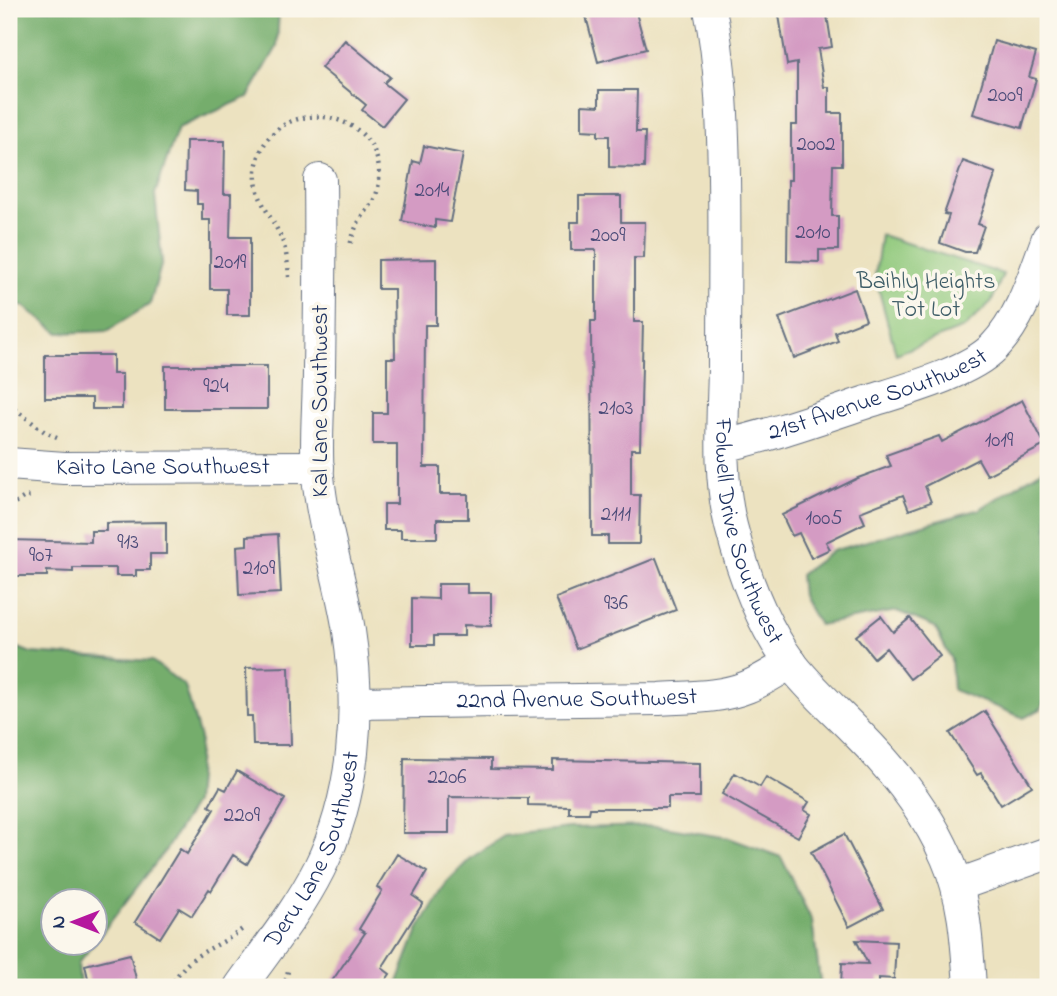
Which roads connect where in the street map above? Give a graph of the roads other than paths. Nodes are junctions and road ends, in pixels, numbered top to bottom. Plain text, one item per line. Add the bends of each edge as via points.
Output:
1 (710, 9) edge
2 (320, 180) dead end
3 (1048, 238) edge
4 (723, 446) junction
5 (9, 464) edge
6 (318, 467) junction
7 (791, 663) junction
8 (355, 703) junction
9 (1048, 853) edge
10 (958, 885) junction
11 (240, 987) edge
12 (970, 987) edge

1 - 4 street, Folwell Drive Southwest via 723,116
2 - 6 street, Kal Lane Southwest
3 - 4 street, 21st Avenue Southwest via 1016,317 992,350 975,361 901,391
4 - 7 street, Folwell Drive Southwest via 730,524 744,570 769,629
5 - 6 street, Kaito Lane Southwest
6 - 8 street, Kal Lane Southwest via 326,533 349,630
7 - 8 street, 22nd Avenue Southwest via 747,687 694,697
7 - 10 street, Folwell Drive Southwest via 904,786 947,856
8 - 11 street, Deru Lane Southwest via 348,782 333,839 312,882
9 - 10 street
10 - 12 street, Folwell Drive Southwest

